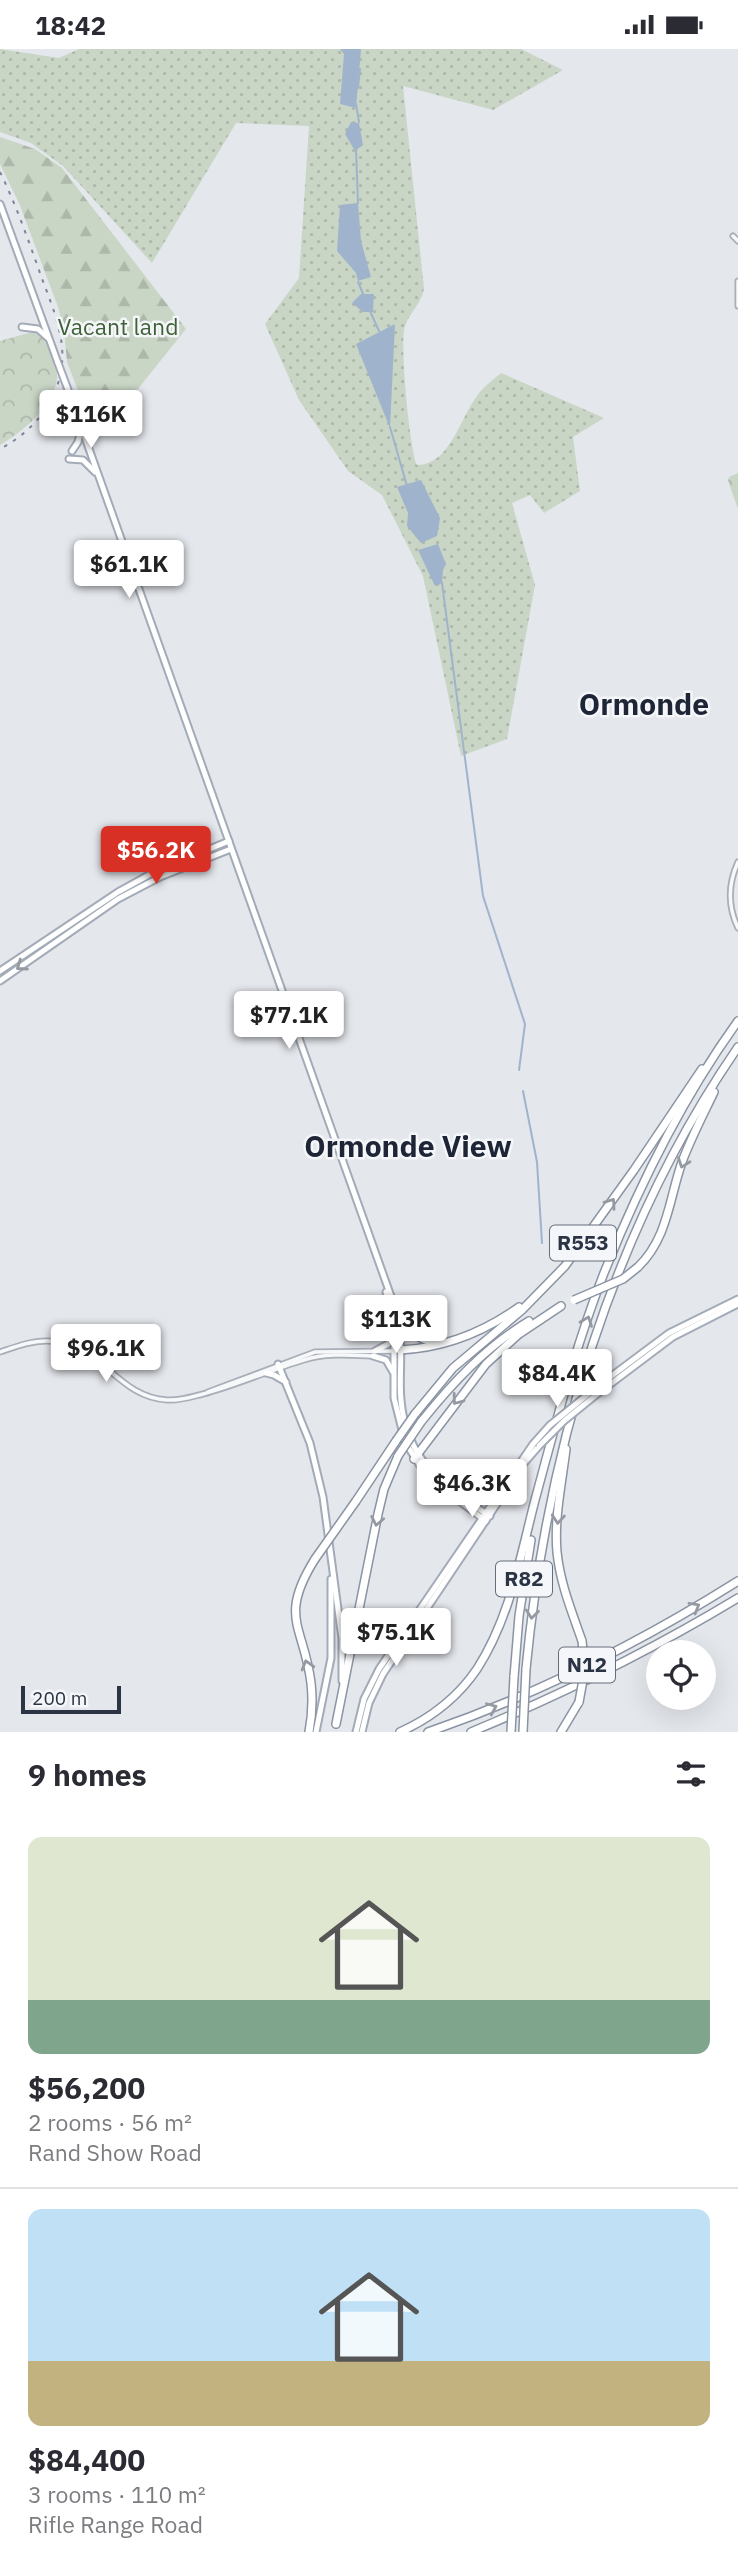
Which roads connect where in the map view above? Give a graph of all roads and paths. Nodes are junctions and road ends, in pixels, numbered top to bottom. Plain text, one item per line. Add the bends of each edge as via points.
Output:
1 (0, 204) edge
2 (738, 281) edge
3 (738, 305) edge
4 (22, 327) dead end
5 (50, 340) junction
6 (81, 427) junction
7 (72, 451) dead end
8 (69, 459) dead end
9 (98, 475) junction
10 (227, 842) junction
11 (230, 850) junction
12 (737, 864) edge
13 (738, 928) edge
14 (0, 971) edge
15 (0, 981) edge
16 (738, 1021) edge
17 (720, 1045) junction
18 (738, 1047) edge
19 (732, 1056) junction
20 (547, 1285) junction
21 (738, 1301) edge
22 (393, 1302) junction
23 (561, 1306) junction
24 (689, 1329) junction
25 (696, 1332) dead end
26 (394, 1334) junction
27 (445, 1344) junction
28 (0, 1352) edge
29 (398, 1353) junction
30 (374, 1354) junction
31 (288, 1365) junction
32 (279, 1366) junction
33 (266, 1373) junction
34 (394, 1378) junction
35 (286, 1382) junction
36 (206, 1393) junction
37 (568, 1427) junction
38 (536, 1445) junction
39 (416, 1457) junction
40 (541, 1481) junction
41 (489, 1506) junction
42 (472, 1508) junction
43 (485, 1517) junction
44 (475, 1526) junction
45 (330, 1551) junction
46 (738, 1581) edge
47 (738, 1598) edge
48 (361, 1726) edge
49 (335, 1728) edge
50 (309, 1732) edge
51 (316, 1732) edge
52 (356, 1732) edge
53 (400, 1732) edge
54 (428, 1732) edge
55 (471, 1732) edge
56 (511, 1732) edge
57 (523, 1732) edge
58 (561, 1732) edge

1 - 5 main road
2 - 3 street
4 - 5 main road via 36,329
5 - 6 main road, bridge
6 - 7 main road
6 - 9 main road
8 - 9 main road via 83,460
9 - 10 main road
10 - 11 main road
10 - 14 main road via 118,892
11 -> 15 main road via 118,899
11 - 22 main road
11 - 26 main road via 384,1288
12 - 13 street via 730,898
16 - 17 highway
20 -> 17 highway, R553 via 582,1244
40 -> 17 highway via 572,1363 604,1272 661,1151
18 - 19 highway
19 -> 23 highway, R553, bridge via 682,1163 653,1251 623,1279
19 - 37 highway via 636,1231 593,1344
20 - 27 highway via 490,1326
50 -> 20 highway, R553, bridge via 311,1682 295,1610 300,1587 415,1414 453,1368
21 - 24 main road
21 - 38 main road, bridge via 669,1333 550,1425
22 - 27 highway via 413,1335
22 - 29 main road
23 -> 39 highway via 519,1334 486,1364
23 -> 49 highway, R553, bridge via 487,1350 421,1422 398,1457 378,1514
24 - 25 main road
24 - 38 main road, bridge via 596,1395
26 - 29 main road
26 - 30 main road
27 - 29 highway
28 - 36 street via 36,1342 64,1342 94,1355 124,1384 151,1398 174,1401
29 - 30 street
29 - 34 main road
29 - 39 main road via 403,1415
30 - 31 street via 327,1355
30 - 32 street via 315,1352
30 - 34 main road via 389,1362
31 - 32 street
31 - 35 main road
32 - 33 street
32 - 35 main road
32 - 36 street
33 - 35 main road
33 - 36 street
34 - 39 main road via 397,1415 405,1442
35 - 45 main road via 317,1469
37 -> 57 highway, R82, bridge via 534,1595
37 -> 58 highway, bridge via 556,1538 585,1669 579,1702
38 - 41 main road
38 - 43 main road
39 - 42 main road
40 - 53 highway via 512,1590 487,1652 447,1703
40 - 56 highway, R82, bridge via 523,1583
41 - 42 main road
41 - 43 main road
42 - 43 main road
42 - 44 main road
43 - 44 main road
43 - 48 main road via 383,1674
44 - 48 main road via 379,1669 367,1692
45 - 49 main road via 343,1649
45 - 51 main road via 331,1658
54 -> 46 highway, N12 via 593,1662
47 - 55 highway, N12 via 594,1678
48 - 52 main road

